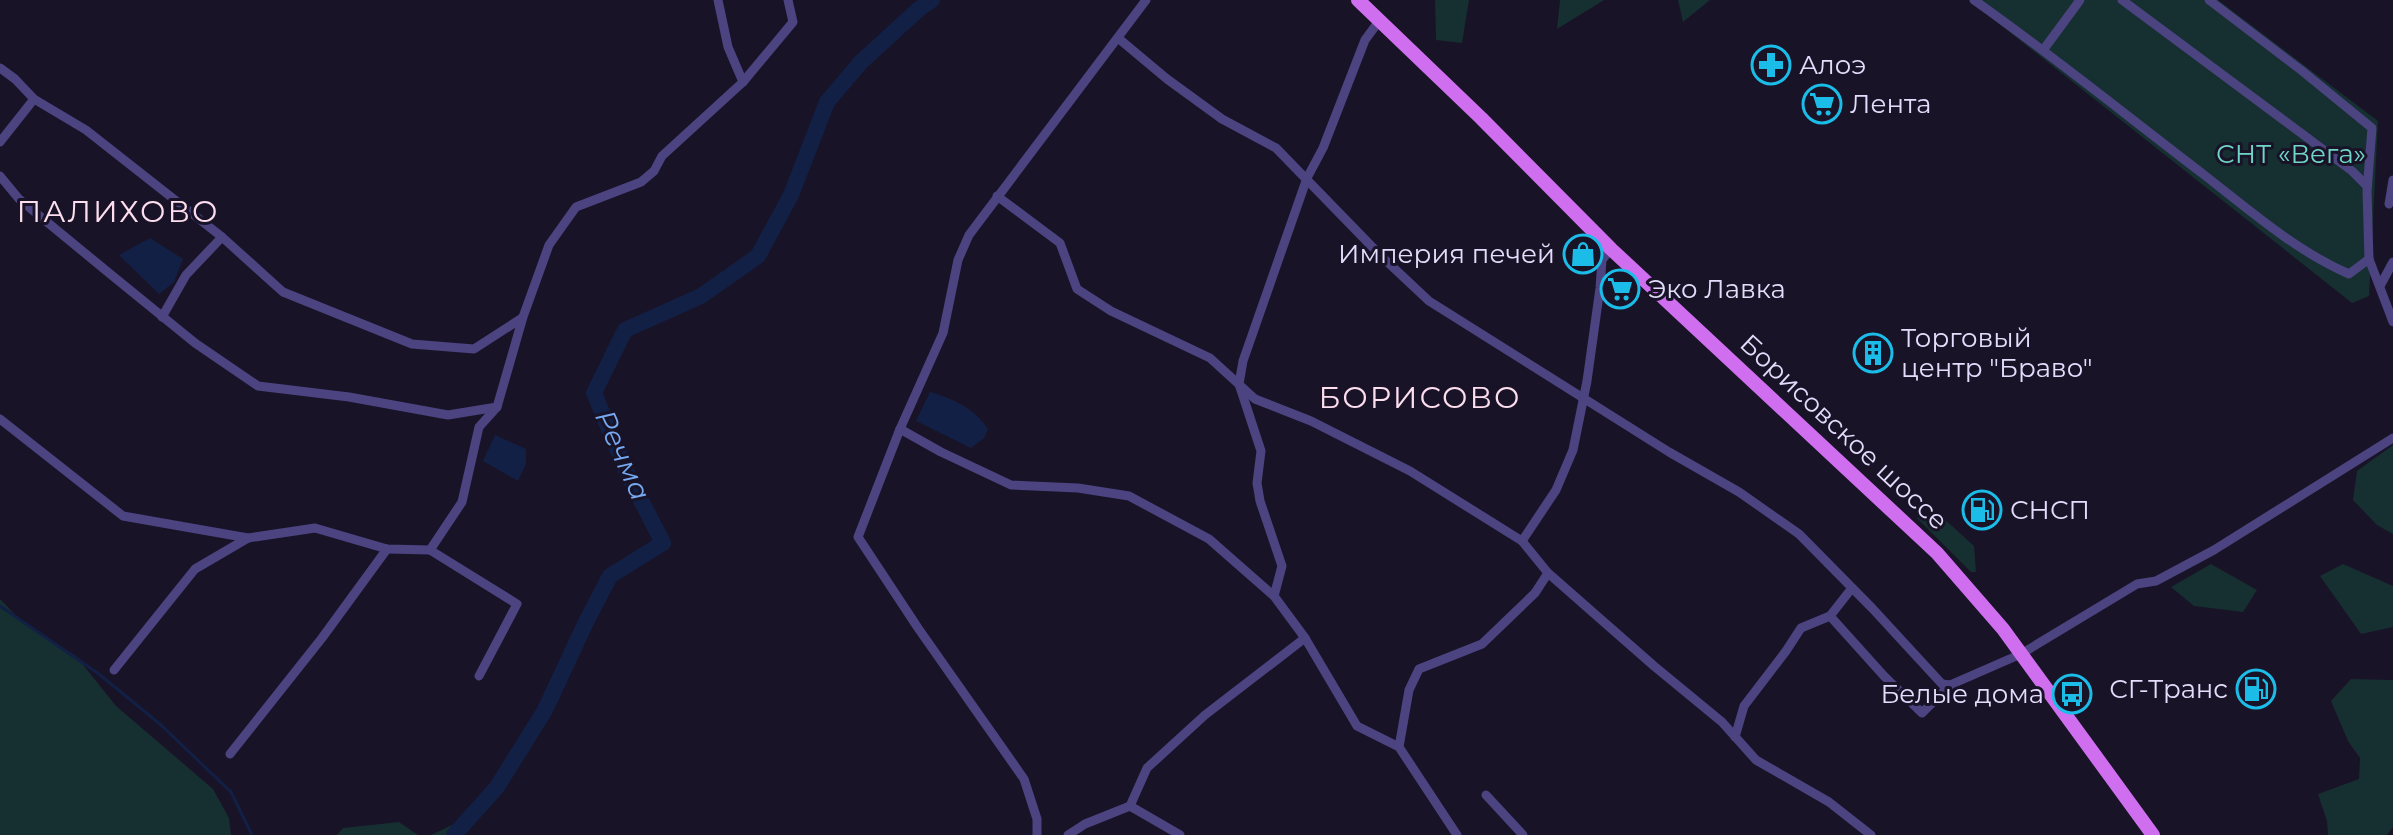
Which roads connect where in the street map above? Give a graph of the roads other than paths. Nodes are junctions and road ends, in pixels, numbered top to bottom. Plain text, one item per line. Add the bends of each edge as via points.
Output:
1 (718, 0) edge
2 (788, 0) edge
3 (1146, 0) edge
4 (1358, 0) edge
5 (1974, 0) edge
6 (2080, 0) edge
7 (2122, 0) edge
8 (2209, 0) edge
9 (1379, 21) junction
10 (1118, 38) junction
11 (2044, 49) junction
12 (0, 68) edge
13 (743, 82) junction
14 (34, 99) junction
15 (0, 142) edge
16 (0, 176) edge
17 (1307, 178) junction
18 (2393, 180) edge
19 (2367, 186) junction
20 (997, 196) junction
21 (2389, 204) dead end
22 (222, 237) junction
23 (1611, 249) junction
24 (2369, 259) junction
25 (2393, 262) edge
26 (2380, 286) junction
27 (162, 317) junction
28 (523, 317) junction
29 (2393, 322) edge
30 (1239, 384) junction
31 (1583, 397) junction
32 (497, 407) junction
33 (0, 419) edge
34 (900, 429) junction
35 (2393, 438) edge
36 (248, 538) junction
37 (1522, 541) junction
38 (387, 549) junction
39 (430, 550) junction
40 (1548, 573) junction
41 (1852, 588) junction
42 (1274, 596) junction
43 (1830, 616) junction
44 (1305, 638) junction
45 (2021, 654) junction
46 (114, 670) dead end
47 (479, 676) dead end
48 (1950, 685) junction
49 (1735, 737) junction
50 (1399, 747) junction
51 (230, 754) dead end
52 (1486, 795) dead end
53 (1130, 806) junction
54 (1037, 835) edge
55 (1068, 835) edge
56 (1180, 835) edge
57 (1457, 835) edge
58 (1523, 835) edge
59 (1871, 835) edge
60 (2153, 835) edge

1 - 13 street via 728,47
2 - 13 street via 793,22
3 - 10 street
4 - 9 main road, Борисовское шоссе
5 - 11 street
6 - 11 street
7 - 19 street
8 - 19 street via 2372,128
9 - 17 street via 1365,40
9 - 23 main road, Борисовское шоссе
10 - 17 street via 1222,119 1276,148
10 - 20 street
11 - 24 street via 2322,262 2349,274
12 - 14 street
13 - 28 street via 641,182 576,207 549,245
14 - 15 street
14 - 22 street via 86,130
16 - 27 street via 19,199
17 - 30 street
17 - 31 street via 1429,301
18 - 21 street
19 - 24 street
20 - 30 street via 1060,243 1077,289 1210,358
20 - 34 street via 958,260 943,333
22 - 27 street via 186,275
22 - 28 street via 283,292 412,344 474,349
23 - 31 street via 1602,260
23 - 45 main road, Борисовское шоссе via 1937,553
24 - 26 street
25 - 26 street
26 - 29 street
27 - 32 street via 258,386 448,415
28 - 32 street
30 - 37 street via 1255,399 1410,471
30 - 42 street via 1261,451 1260,501 1282,566
31 - 37 street via 1573,450 1556,490
31 - 41 street via 1799,534
32 - 39 street via 479,427 462,502
33 - 36 street via 123,516
34 - 42 street via 1011,485 1129,496 1209,539
34 - 54 street via 858,537 1024,779
35 - 45 street via 2214,550 2156,581 2137,584
36 - 38 street via 315,528
36 - 46 street via 195,569
37 - 40 street
38 - 39 street
38 - 51 street
39 - 47 street via 517,604
40 - 49 street
40 - 50 street via 1535,593 1482,644 1419,669 1409,690
41 - 43 street
41 - 48 street via 1942,684
42 - 44 street
43 - 48 street via 1922,713
43 - 49 street via 1801,628 1744,706
44 - 50 street via 1357,726
44 - 53 street via 1205,715 1147,768
45 - 48 street
45 - 60 main road, Борисовское шоссе
49 - 59 street via 1756,760 1829,802
50 - 57 street
52 - 58 street
53 - 55 street
53 - 56 street

